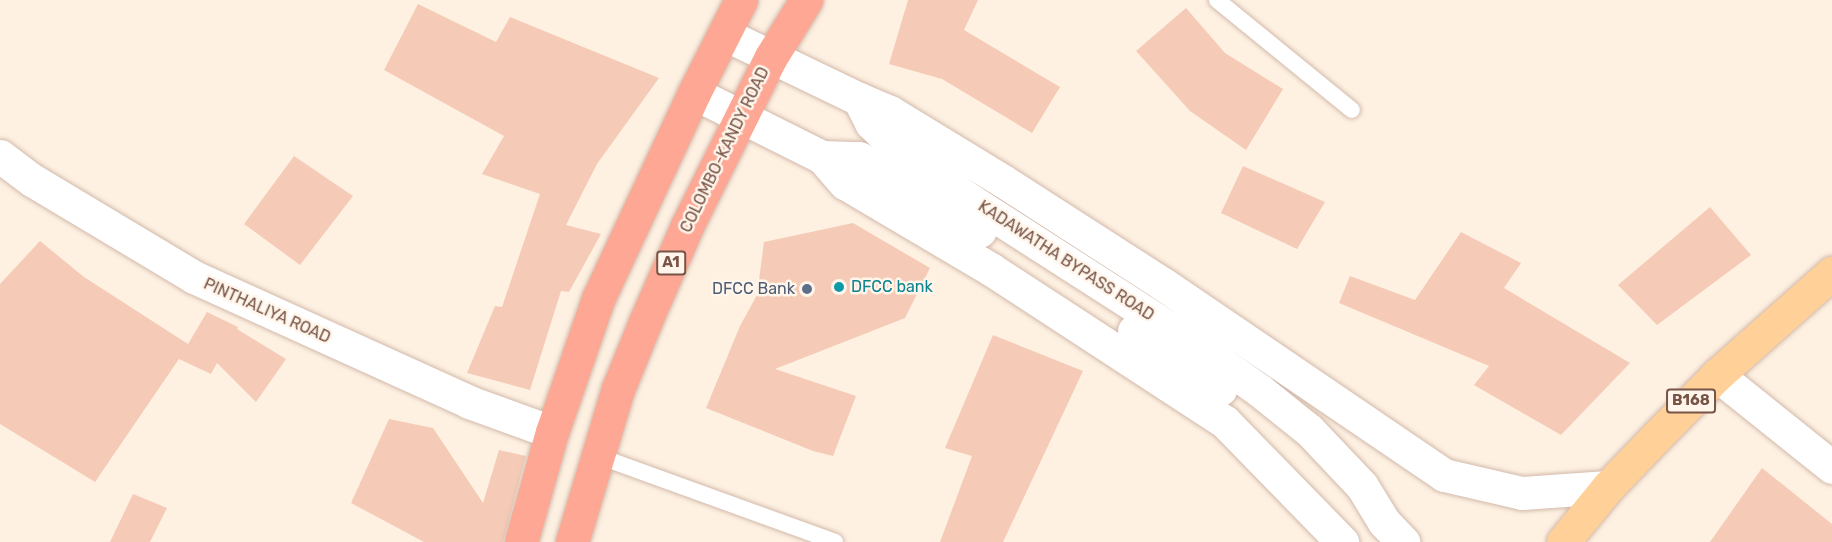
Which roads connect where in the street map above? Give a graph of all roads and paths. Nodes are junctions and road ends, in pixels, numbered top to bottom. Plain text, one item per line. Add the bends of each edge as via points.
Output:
1 (741, 0) edge
2 (806, 0) edge
3 (1217, 0) edge
4 (724, 34) junction
5 (771, 57) junction
6 (694, 93) junction
7 (859, 99) junction
8 (1352, 110) dead end
9 (742, 116) junction
10 (0, 156) edge
11 (822, 157) junction
12 (1832, 273) edge
13 (1717, 375) junction
14 (552, 432) junction
15 (598, 456) junction
16 (1832, 467) edge
17 (1608, 488) junction
18 (1393, 532) edge
19 (521, 542) edge
20 (572, 542) edge
21 (835, 542) edge
22 (1342, 542) edge
23 (1563, 542) edge

1 - 4 highway
2 - 5 highway, COLOMBO-KANDY ROAD / A1
3 - 8 lane
4 - 5 street
4 - 6 highway
5 - 7 street
5 - 9 highway, COLOMBO-KANDY ROAD / A1
6 - 9 street, KADAWATHA BYPASS ROAD
6 - 14 highway via 598,299
7 - 17 street via 890,112 1163,284 1444,475 1522,493
7 - 18 street, KADAWATHA BYPASS ROAD via 871,123 898,150 1190,341 1309,430 1362,486
9 - 11 street, KADAWATHA BYPASS ROAD
9 - 15 highway, COLOMBO-KANDY ROAD / A1 via 646,320 618,389
10 - 14 street, PINTHALIYA ROAD via 32,180 194,277 469,402
11 - 18 street, KADAWATHA BYPASS ROAD via 859,158 1049,273 1242,404 1292,444 1349,501
11 - 22 street via 845,183 992,270 1225,422
12 - 13 main road, B168
13 - 16 street
13 - 17 main road, B168
14 - 19 highway
15 - 20 highway, COLOMBO-KANDY ROAD / A1
15 - 21 lane
17 - 23 main road, B168

